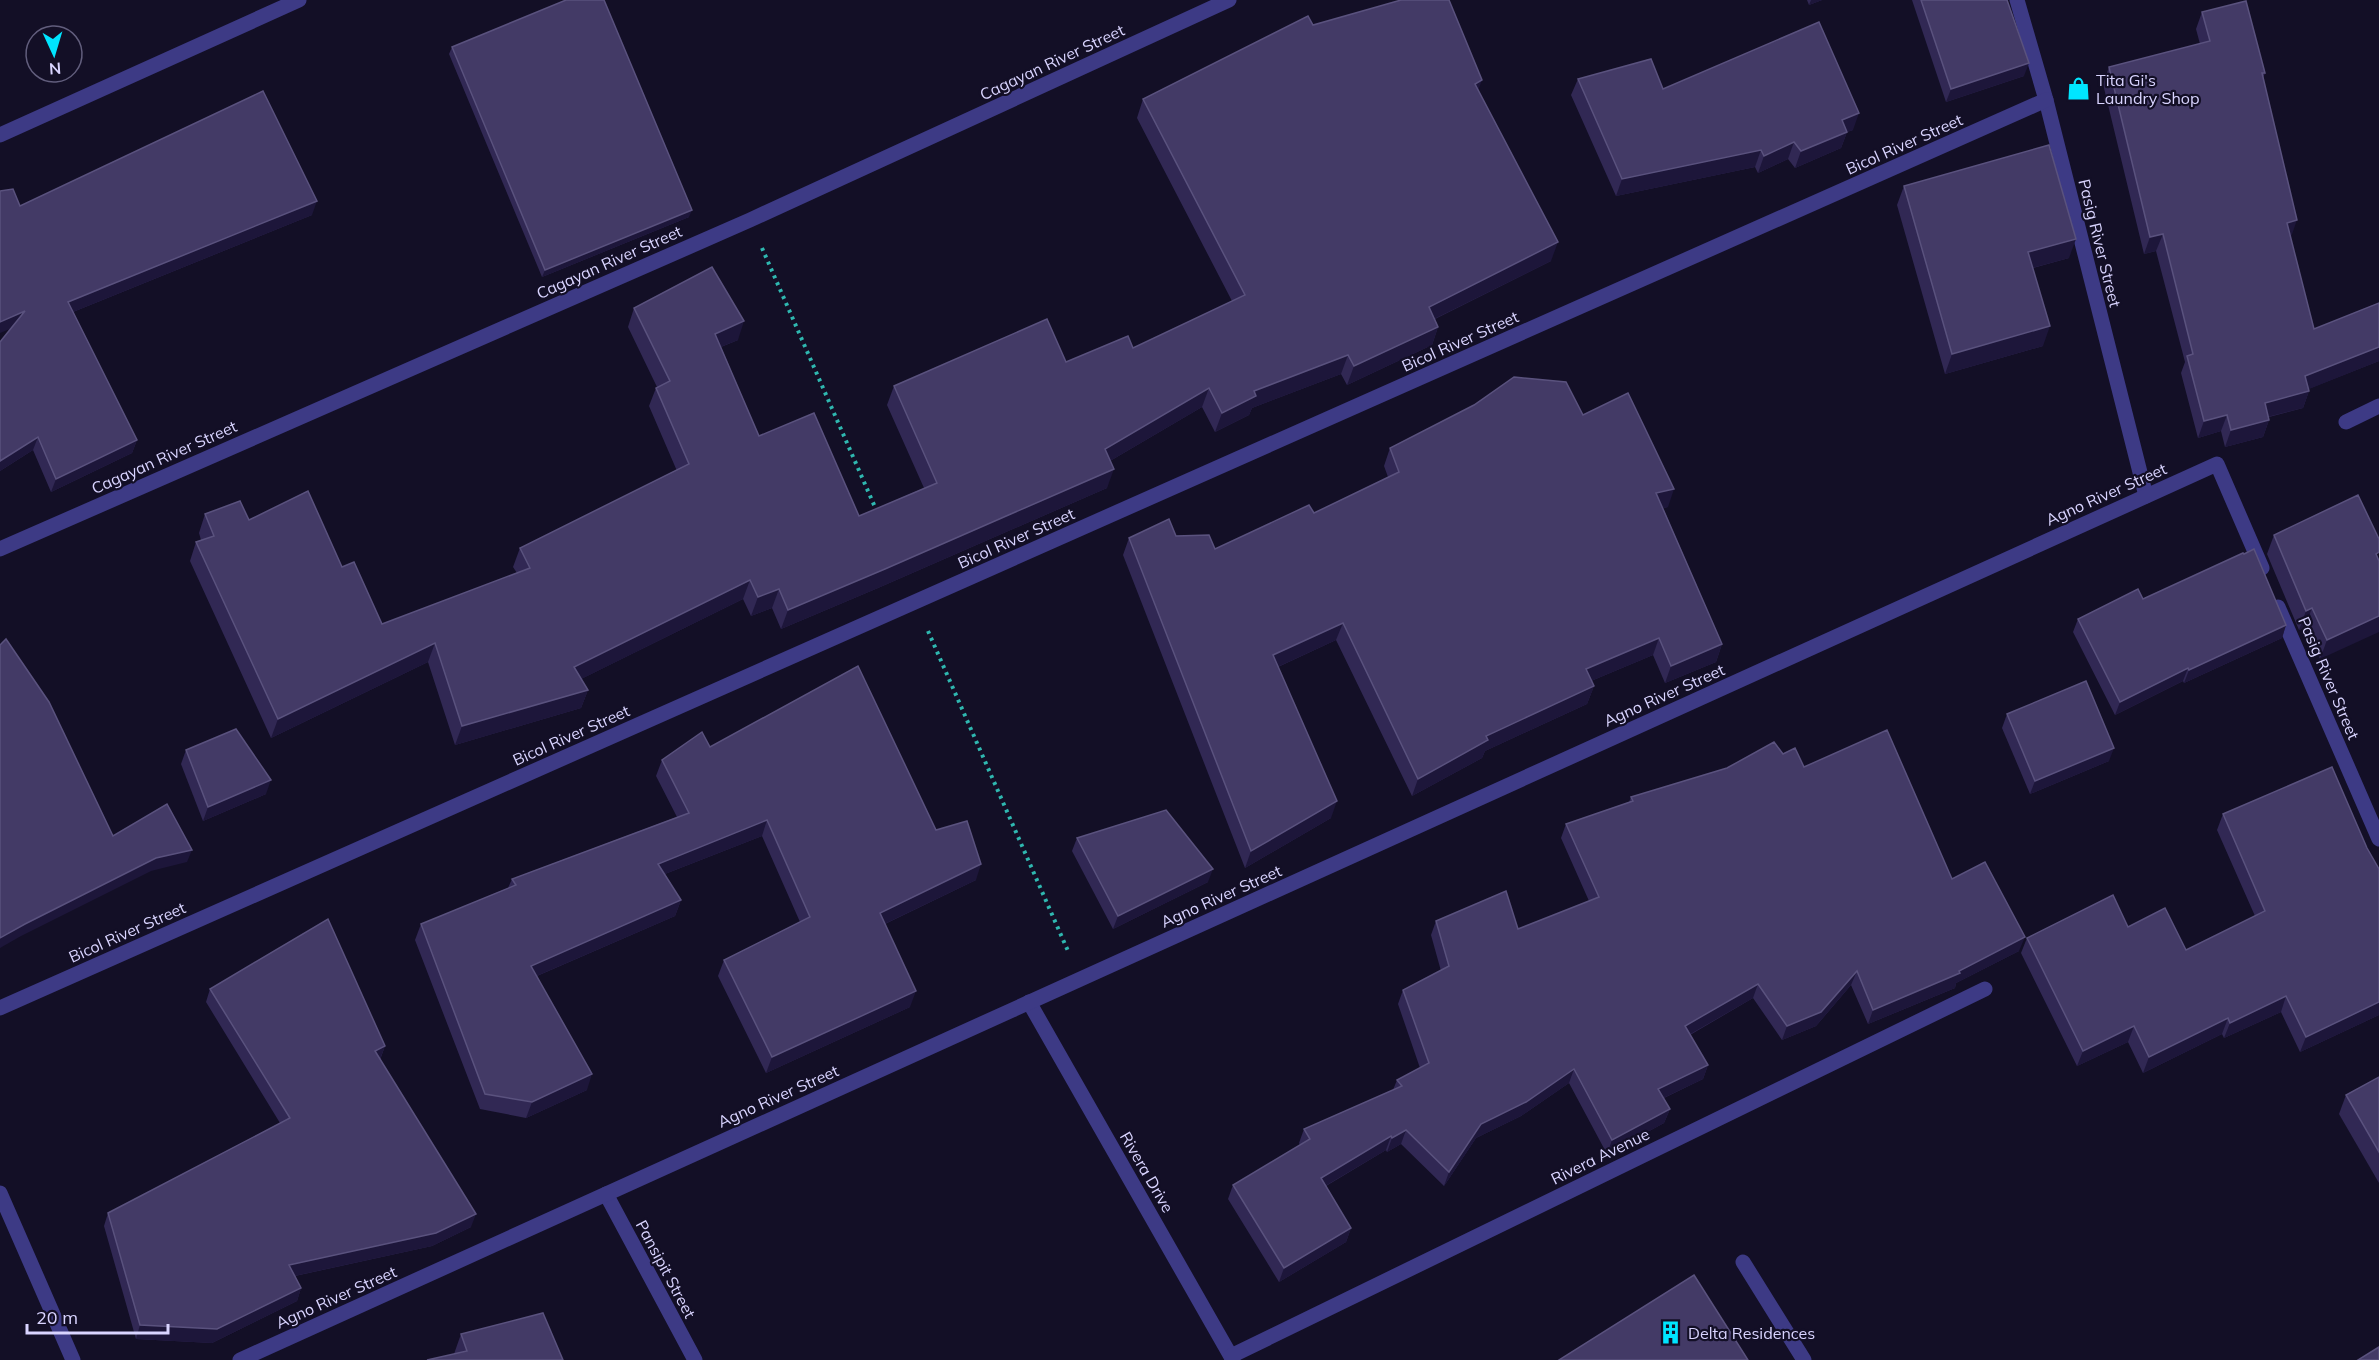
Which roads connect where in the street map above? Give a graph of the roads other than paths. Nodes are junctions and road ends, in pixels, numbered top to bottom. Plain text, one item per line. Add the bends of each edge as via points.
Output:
1 (299, 0) edge
2 (1229, 0) edge
3 (2017, 0) edge
4 (2046, 100) junction
5 (0, 135) edge
6 (2379, 405) edge
7 (2346, 422) dead end
8 (2217, 465) joint
9 (2146, 496) junction
10 (0, 549) edge
11 (2379, 839) edge
12 (1985, 989) dead end
13 (1029, 1002) junction
14 (0, 1008) edge
15 (0, 1192) edge
16 (606, 1194) junction
17 (1743, 1262) dead end
18 (1232, 1358) edge
19 (73, 1360) edge
20 (240, 1360) edge
21 (695, 1360) edge
22 (1804, 1360) edge

1 - 5 street
2 - 10 street, Cagayan River Street via 750,220
3 - 4 street, Pasig River Street
4 - 9 street, Pasig River Street
4 - 14 street, Bicol River Street
6 - 7 street
8 - 9 street, Agno River Street
8 - 11 street, Pasig River Street
9 - 13 street, Agno River Street
12 - 18 street, Rivera Avenue
13 - 16 street, Agno River Street
13 - 18 street, Rivera Drive
15 - 19 street
16 - 20 street, Agno River Street
16 - 21 street, Pansipit Street
17 - 22 street

